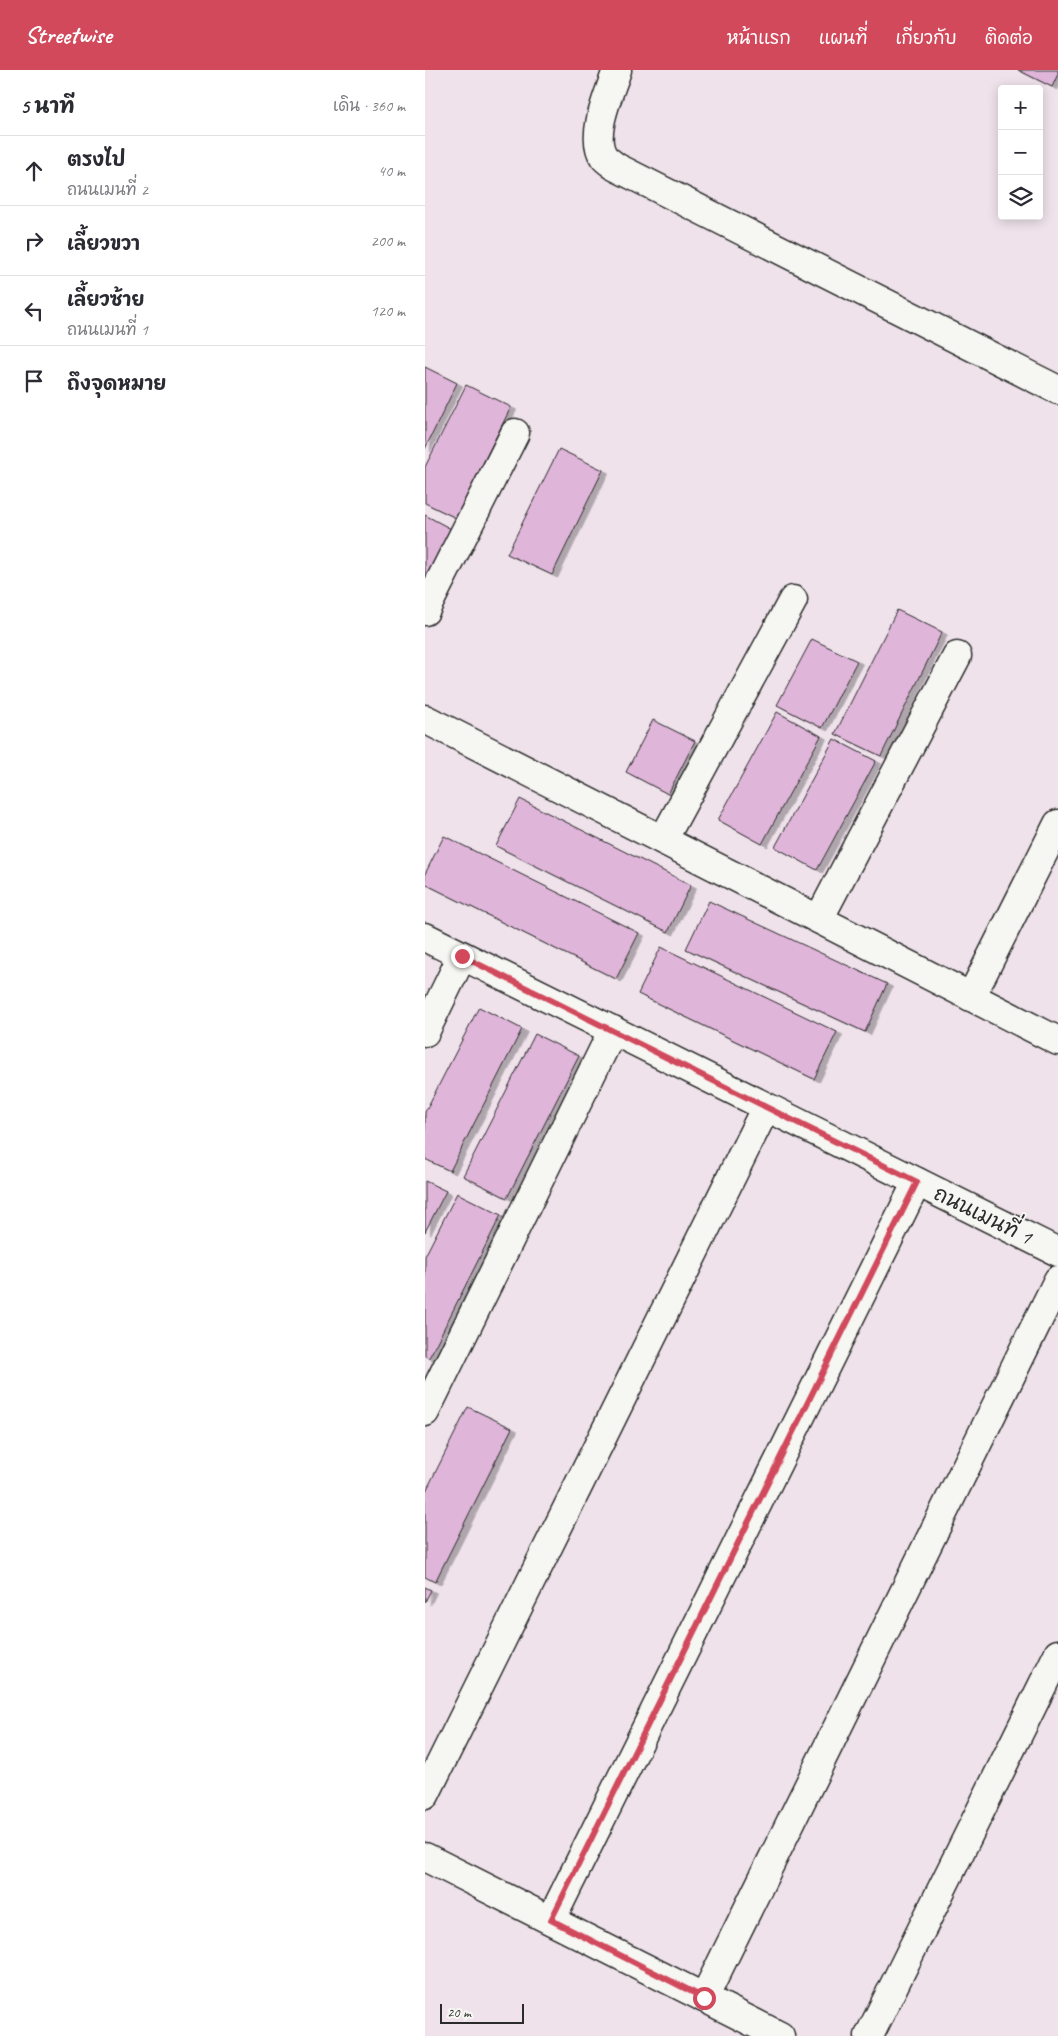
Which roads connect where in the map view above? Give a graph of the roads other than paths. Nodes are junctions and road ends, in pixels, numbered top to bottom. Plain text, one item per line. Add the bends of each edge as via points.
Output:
1 (617, 70) edge
2 (1058, 390) edge
3 (515, 433) dead end
4 (793, 600) dead end
5 (425, 611) edge
6 (957, 656) dead end
7 (425, 719) edge
8 (1058, 824) edge
9 (663, 840) junction
10 (819, 919) junction
11 (425, 937) edge
12 (462, 956) junction
13 (971, 997) junction
14 (613, 1030) junction
15 (425, 1032) edge
16 (1058, 1041) edge
17 (766, 1107) junction
18 (917, 1182) junction
19 (1058, 1252) edge
20 (1058, 1280) edge
21 (425, 1412) edge
22 (1058, 1654) edge
23 (425, 1796) edge
24 (425, 1857) edge
25 (551, 1920) junction
26 (704, 1998) junction
27 (780, 2036) edge
28 (869, 2036) edge

1 - 2 street via 600,122 598,140 604,157 616,168
3 - 5 street
4 - 9 street
6 - 10 street
7 - 9 street
8 - 13 street
9 - 10 street
10 - 13 street
11 - 12 street, ถนนเมนที่ 1
12 - 14 street, ถนนเมนที่ 1
12 - 15 street
13 - 16 street
14 - 17 street, ถนนเมนที่ 1
14 - 21 street
17 - 18 street, ถนนเมนที่ 1
17 - 23 street
18 - 19 street, ถนนเมนที่ 1
18 - 25 street
20 - 26 street
22 - 28 street
24 - 25 street
25 - 26 street
26 - 27 street

